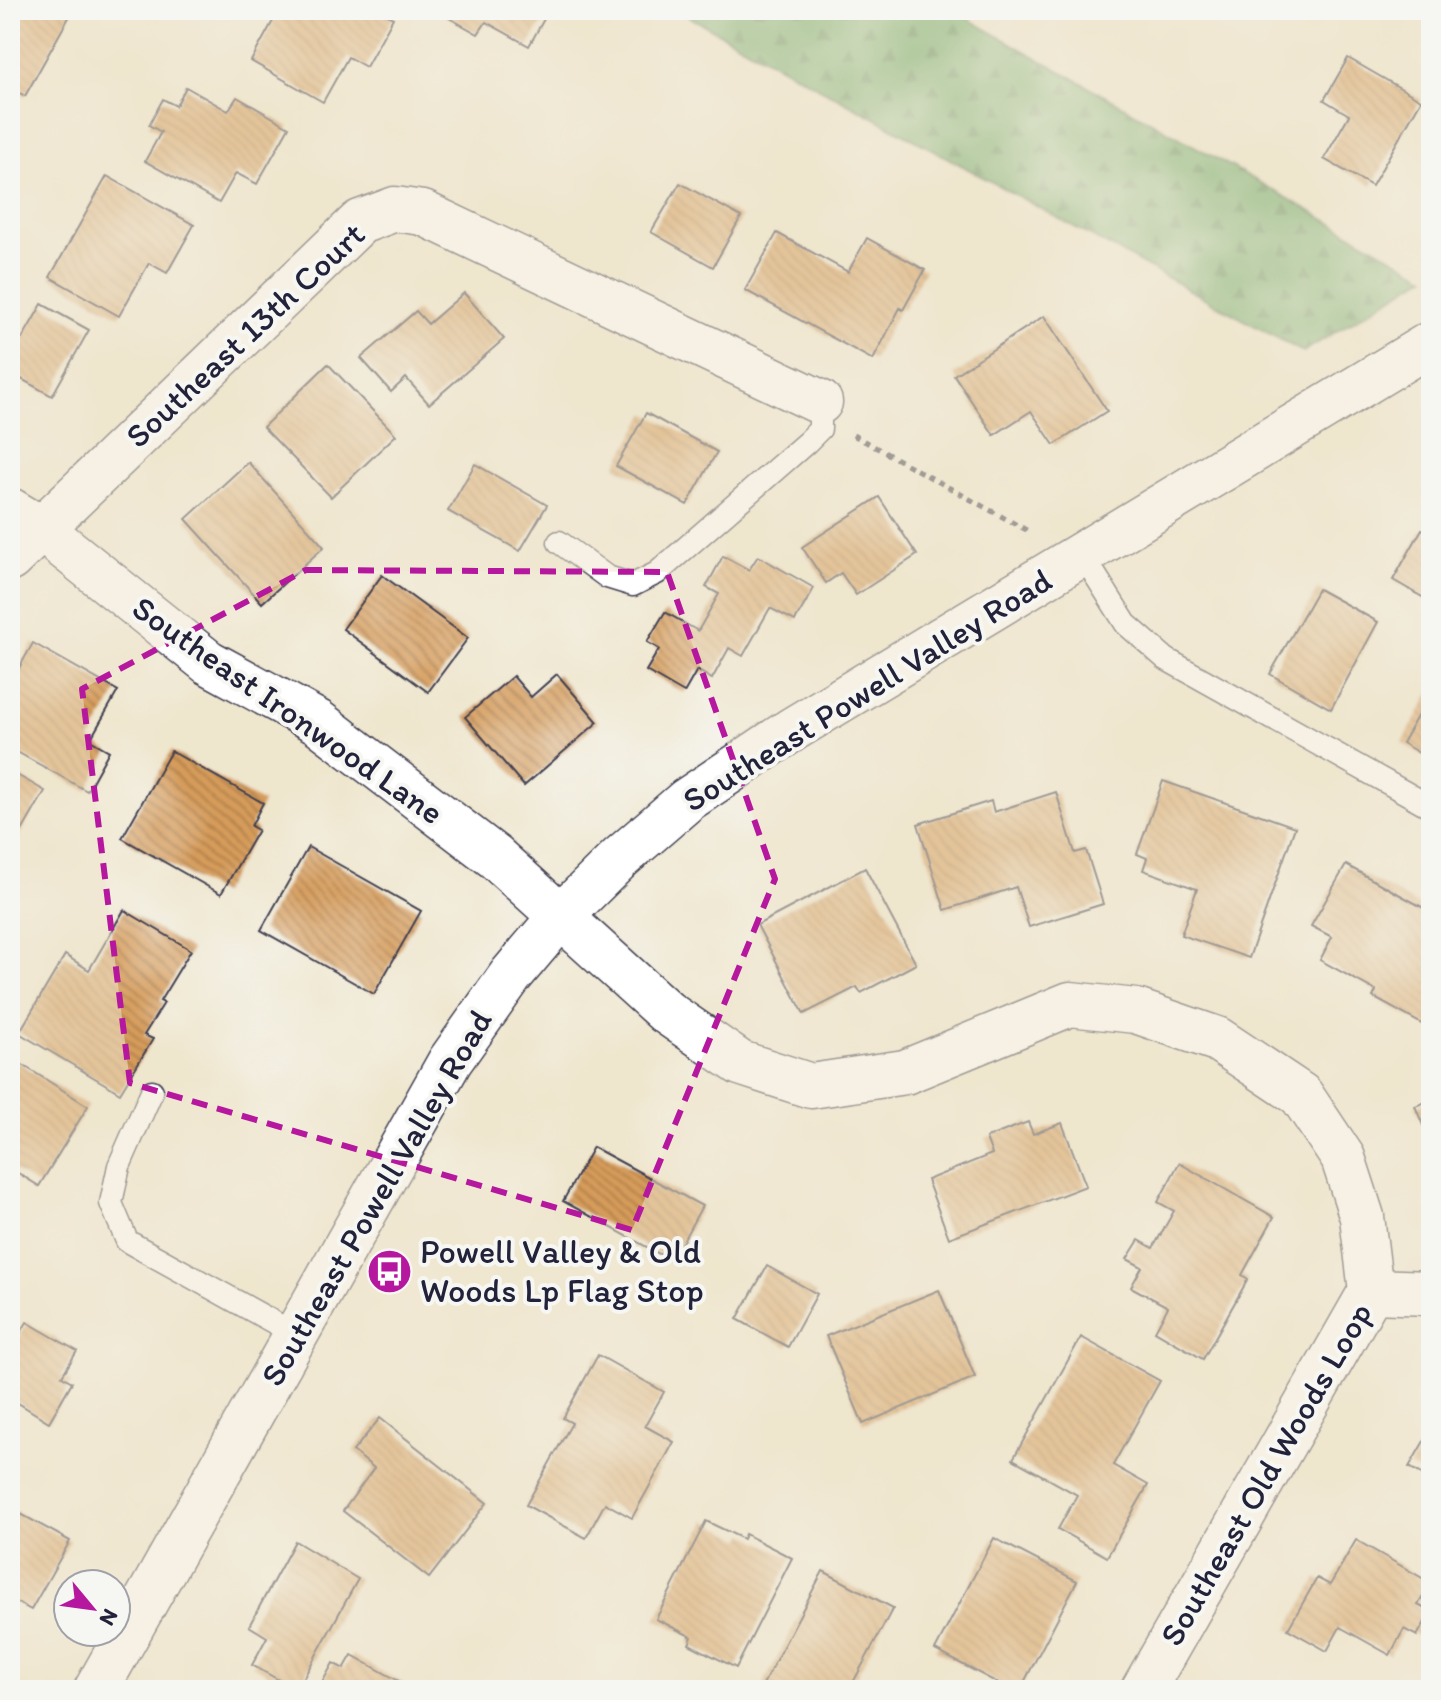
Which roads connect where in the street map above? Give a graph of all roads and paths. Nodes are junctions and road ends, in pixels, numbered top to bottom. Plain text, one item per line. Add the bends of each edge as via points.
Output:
1 (1431, 343) edge
2 (820, 402) junction
3 (25, 519) edge
4 (559, 542) dead end
5 (1079, 556) junction
6 (10, 559) edge
7 (1431, 807) edge
8 (560, 917) junction
9 (152, 1091) dead end
10 (1371, 1291) junction
11 (1431, 1293) edge
12 (295, 1334) junction
13 (105, 1687) edge
14 (1143, 1690) edge

1 - 5 street, Southeast Powell Valley Road
2 - 3 street, Southeast 13th Court via 423,213 395,209 360,222
2 - 4 lane via 820,429 657,573 633,585 607,577
2 - 5 path via 853,434
3 - 6 street, Southeast 13th Court
3 - 8 street, Southeast Ironwood Lane via 208,662 318,722 495,857
5 - 7 lane via 1126,624 1166,659
5 - 8 street, Southeast Powell Valley Road via 793,729 687,800
8 - 10 street, Southeast Old Woods Loop via 666,1012 740,1063 811,1086 905,1072 1070,1004 1136,1011 1217,1039 1301,1095 1343,1158 1362,1217
8 - 12 street, Southeast Powell Valley Road via 450,1061
9 - 12 lane via 119,1166 111,1203 127,1241
10 - 11 street
10 - 14 street, Southeast Old Woods Loop
12 - 13 street, Southeast Powell Valley Road

